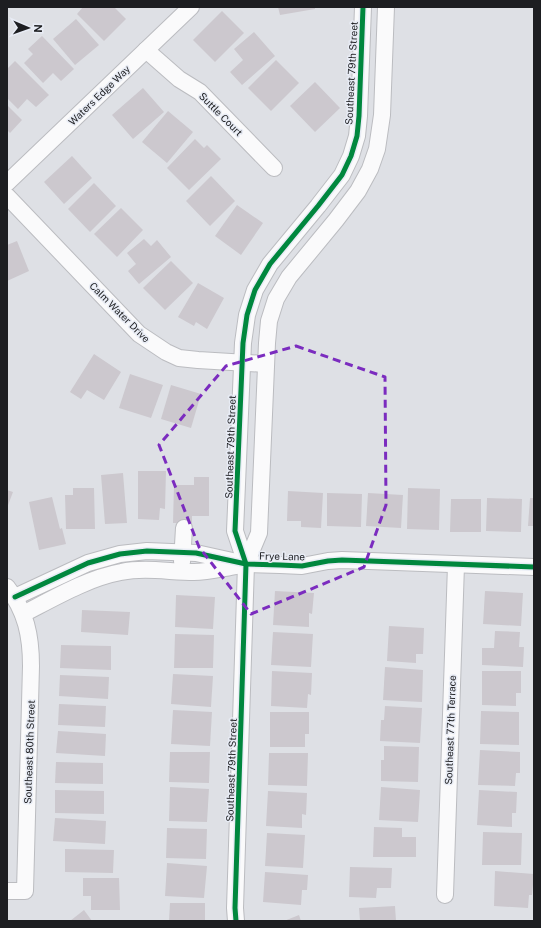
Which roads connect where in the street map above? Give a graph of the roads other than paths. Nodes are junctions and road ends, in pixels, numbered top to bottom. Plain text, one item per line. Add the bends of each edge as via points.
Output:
1 (191, 7) edge
2 (363, 7) edge
3 (386, 7) edge
4 (146, 50) junction
5 (360, 93) junction
6 (383, 94) junction
7 (274, 168) dead end
8 (7, 183) edge
9 (7, 196) edge
10 (304, 223) junction
11 (321, 238) junction
12 (242, 364) junction
13 (266, 364) junction
14 (184, 528) dead end
15 (134, 552) junction
16 (183, 553) junction
17 (246, 564) junction
18 (456, 565) junction
19 (77, 567) junction
20 (534, 567) edge
21 (135, 571) junction
22 (182, 571) junction
23 (85, 584) junction
24 (11, 592) edge
25 (24, 614) junction
26 (7, 891) edge
27 (445, 895) dead end
28 (236, 921) edge

1 - 4 street, Waters Edge Way
2 - 5 street, Southeast 79th Street
3 - 6 street, Southeast 79th Street
4 - 7 street, Suttle Court via 179,79 200,92
4 - 8 street, Waters Edge Way
5 - 6 street
5 - 10 street, Southeast 79th Street via 357,136 351,156 342,175
6 - 11 street, Southeast 79th Street via 381,129 370,168 358,191
9 - 12 street, Calm Water Drive via 153,345 179,358
10 - 11 street
10 - 12 street, Southeast 79th Street via 270,264 255,290 242,343
11 - 13 street, Southeast 79th Street via 288,277 276,299 269,321
12 - 13 street, Calm Water Drive
12 - 17 street, Southeast 79th Street via 235,531
13 - 17 street, Southeast 79th Street via 259,533
14 - 16 street
15 - 16 street, Frye Lane
15 - 19 street, Frye Lane via 100,558
15 - 21 street
16 - 17 street, Frye Lane via 196,553
16 - 22 street
17 - 18 street, Frye Lane via 302,566 342,560
17 - 22 street, Frye Lane via 196,572
17 - 28 street, Southeast 79th Street
18 - 20 street, Frye Lane
18 - 27 street, Southeast 77th Terrace
19 - 23 street
19 - 24 street, Frye Lane
21 - 22 street, Frye Lane
21 - 23 street, Frye Lane via 106,575
23 - 25 street, Frye Lane
24 - 25 street, Frye Lane
25 - 26 street, Southeast 80th Street via 32,666 25,891

